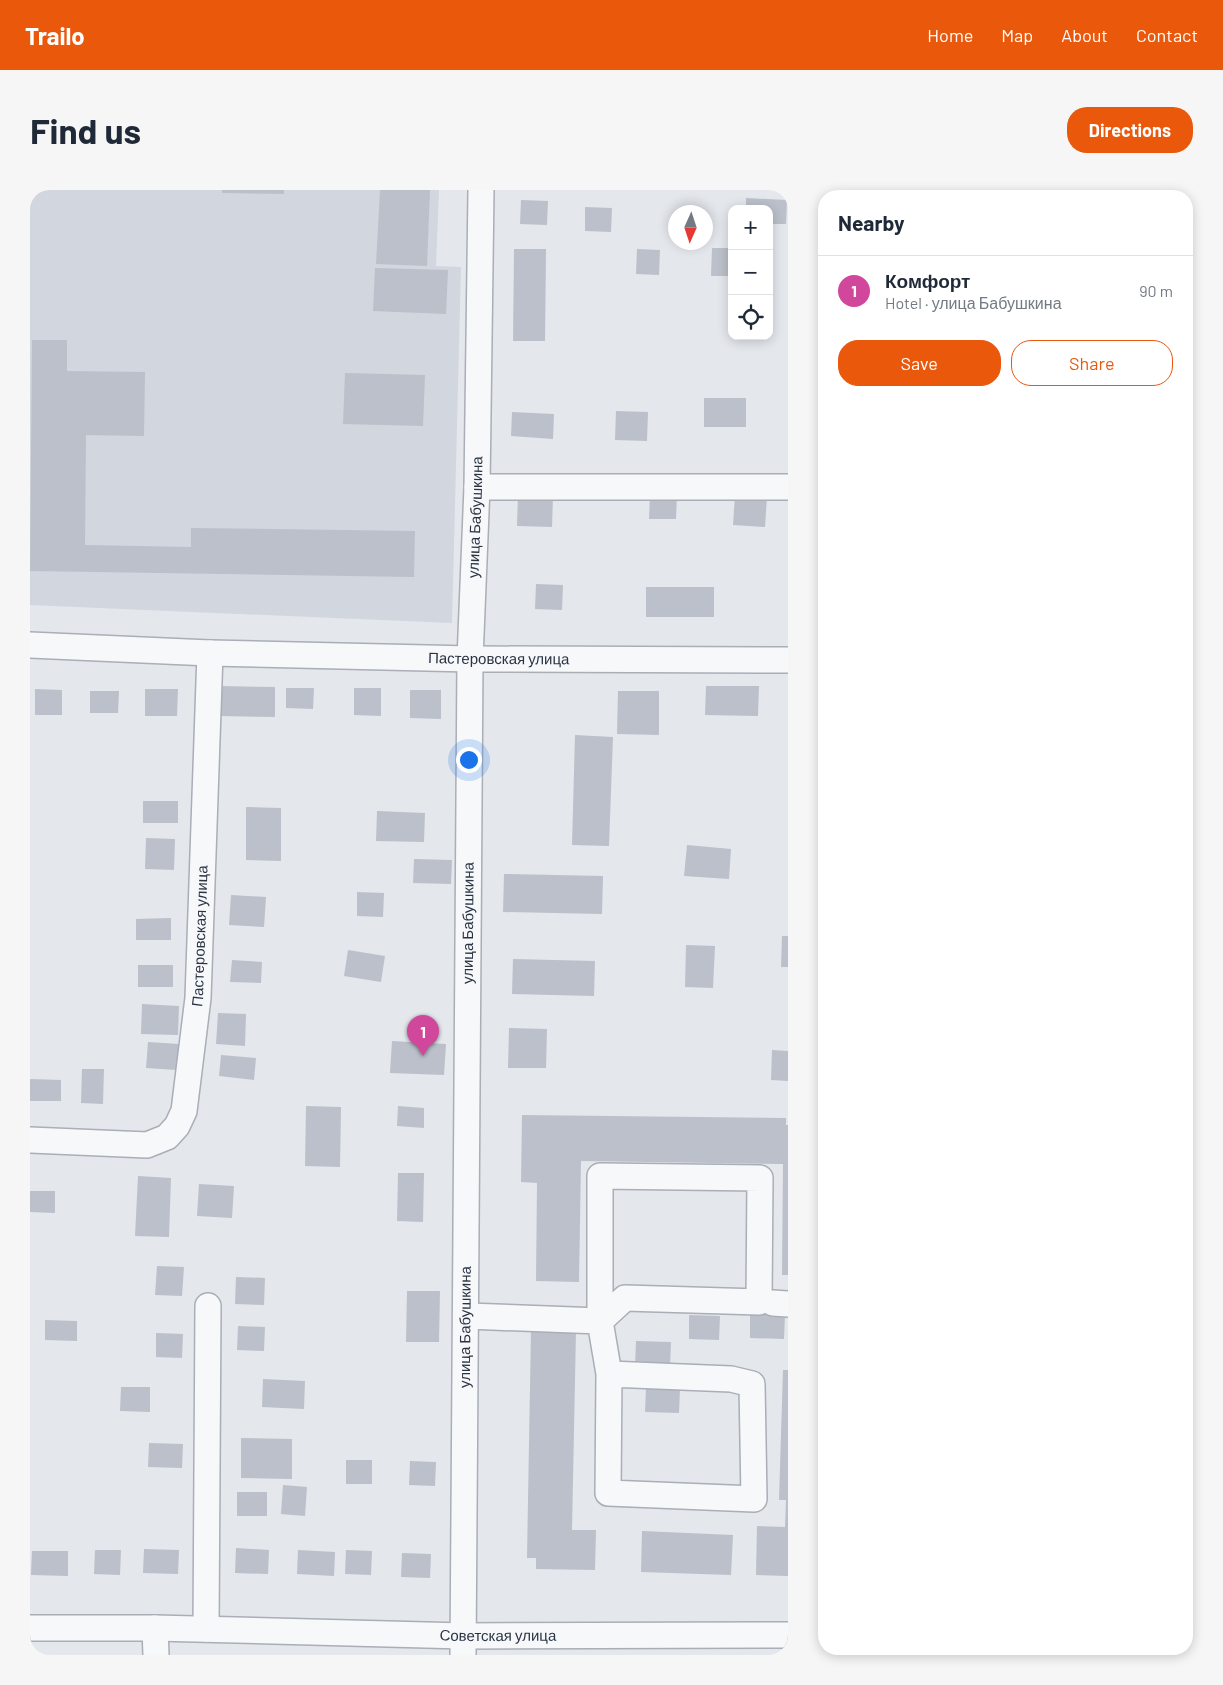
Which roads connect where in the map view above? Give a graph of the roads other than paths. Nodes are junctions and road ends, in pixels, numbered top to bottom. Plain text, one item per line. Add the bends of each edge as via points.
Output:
1 (482, 190) edge
2 (478, 487) junction
3 (788, 487) edge
4 (30, 645) edge
5 (210, 653) junction
6 (470, 659) junction
7 (788, 660) edge
8 (30, 1140) edge
9 (208, 1306) dead end
10 (467, 1316) junction
11 (600, 1321) junction
12 (609, 1374) junction
13 (30, 1628) edge
14 (155, 1628) junction
15 (206, 1629) junction
16 (788, 1635) edge
17 (463, 1646) edge
18 (156, 1655) edge

1 - 2 street, улица Бабушкина
2 - 3 street
2 - 6 street, улица Бабушкина
4 - 5 street, Пастеровская улица
5 - 6 street, Пастеровская улица
5 - 8 street, Пастеровская улица via 198,998 184,1111 167,1137 147,1144
6 - 7 street, Пастеровская улица
6 - 10 street, улица Бабушкина
9 - 15 street
10 - 11 street
10 - 17 street, улица Бабушкина
11 - 11 street via 600,1176 760,1178 759,1302 625,1298
11 - 12 street
12 - 12 street via 608,1493 754,1499 752,1384 731,1379
13 - 14 street, Советская улица
14 - 15 street, Советская улица
14 - 18 street
15 - 17 street, Советская улица
16 - 17 street, Советская улица

